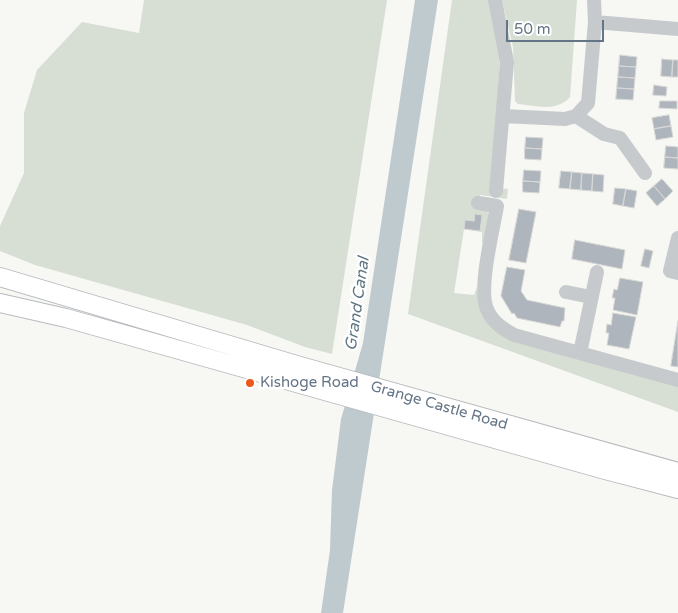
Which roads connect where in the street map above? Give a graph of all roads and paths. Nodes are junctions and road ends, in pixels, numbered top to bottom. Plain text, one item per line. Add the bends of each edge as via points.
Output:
1 (495, 0) edge
2 (594, 0) edge
3 (595, 22) junction
4 (678, 29) edge
5 (503, 116) junction
6 (576, 116) junction
7 (645, 173) dead end
8 (496, 191) dead end
9 (478, 203) dead end
10 (678, 238) edge
11 (596, 272) dead end
12 (678, 273) edge
13 (0, 277) edge
14 (566, 292) dead end
15 (592, 297) junction
16 (0, 303) edge
17 (580, 353) junction
18 (678, 380) edge
19 (416, 408) junction
20 (678, 472) edge
21 (678, 488) edge

1 - 5 street via 507,62
2 - 3 street
3 - 4 street
3 - 6 street via 588,103
5 - 6 street via 565,119
5 - 8 street
6 - 7 street via 604,134 620,138
9 - 17 street via 497,206 484,280 487,309 498,326 514,335
10 - 12 street via 670,271
11 - 15 street
13 - 19 main road, Grange Castle Road via 300,366
14 - 15 street
15 - 17 street
16 - 19 main road, Grange Castle Road via 58,316 300,384
17 - 18 street
19 - 20 main road, Grange Castle Road
19 - 21 main road, Grange Castle Road

